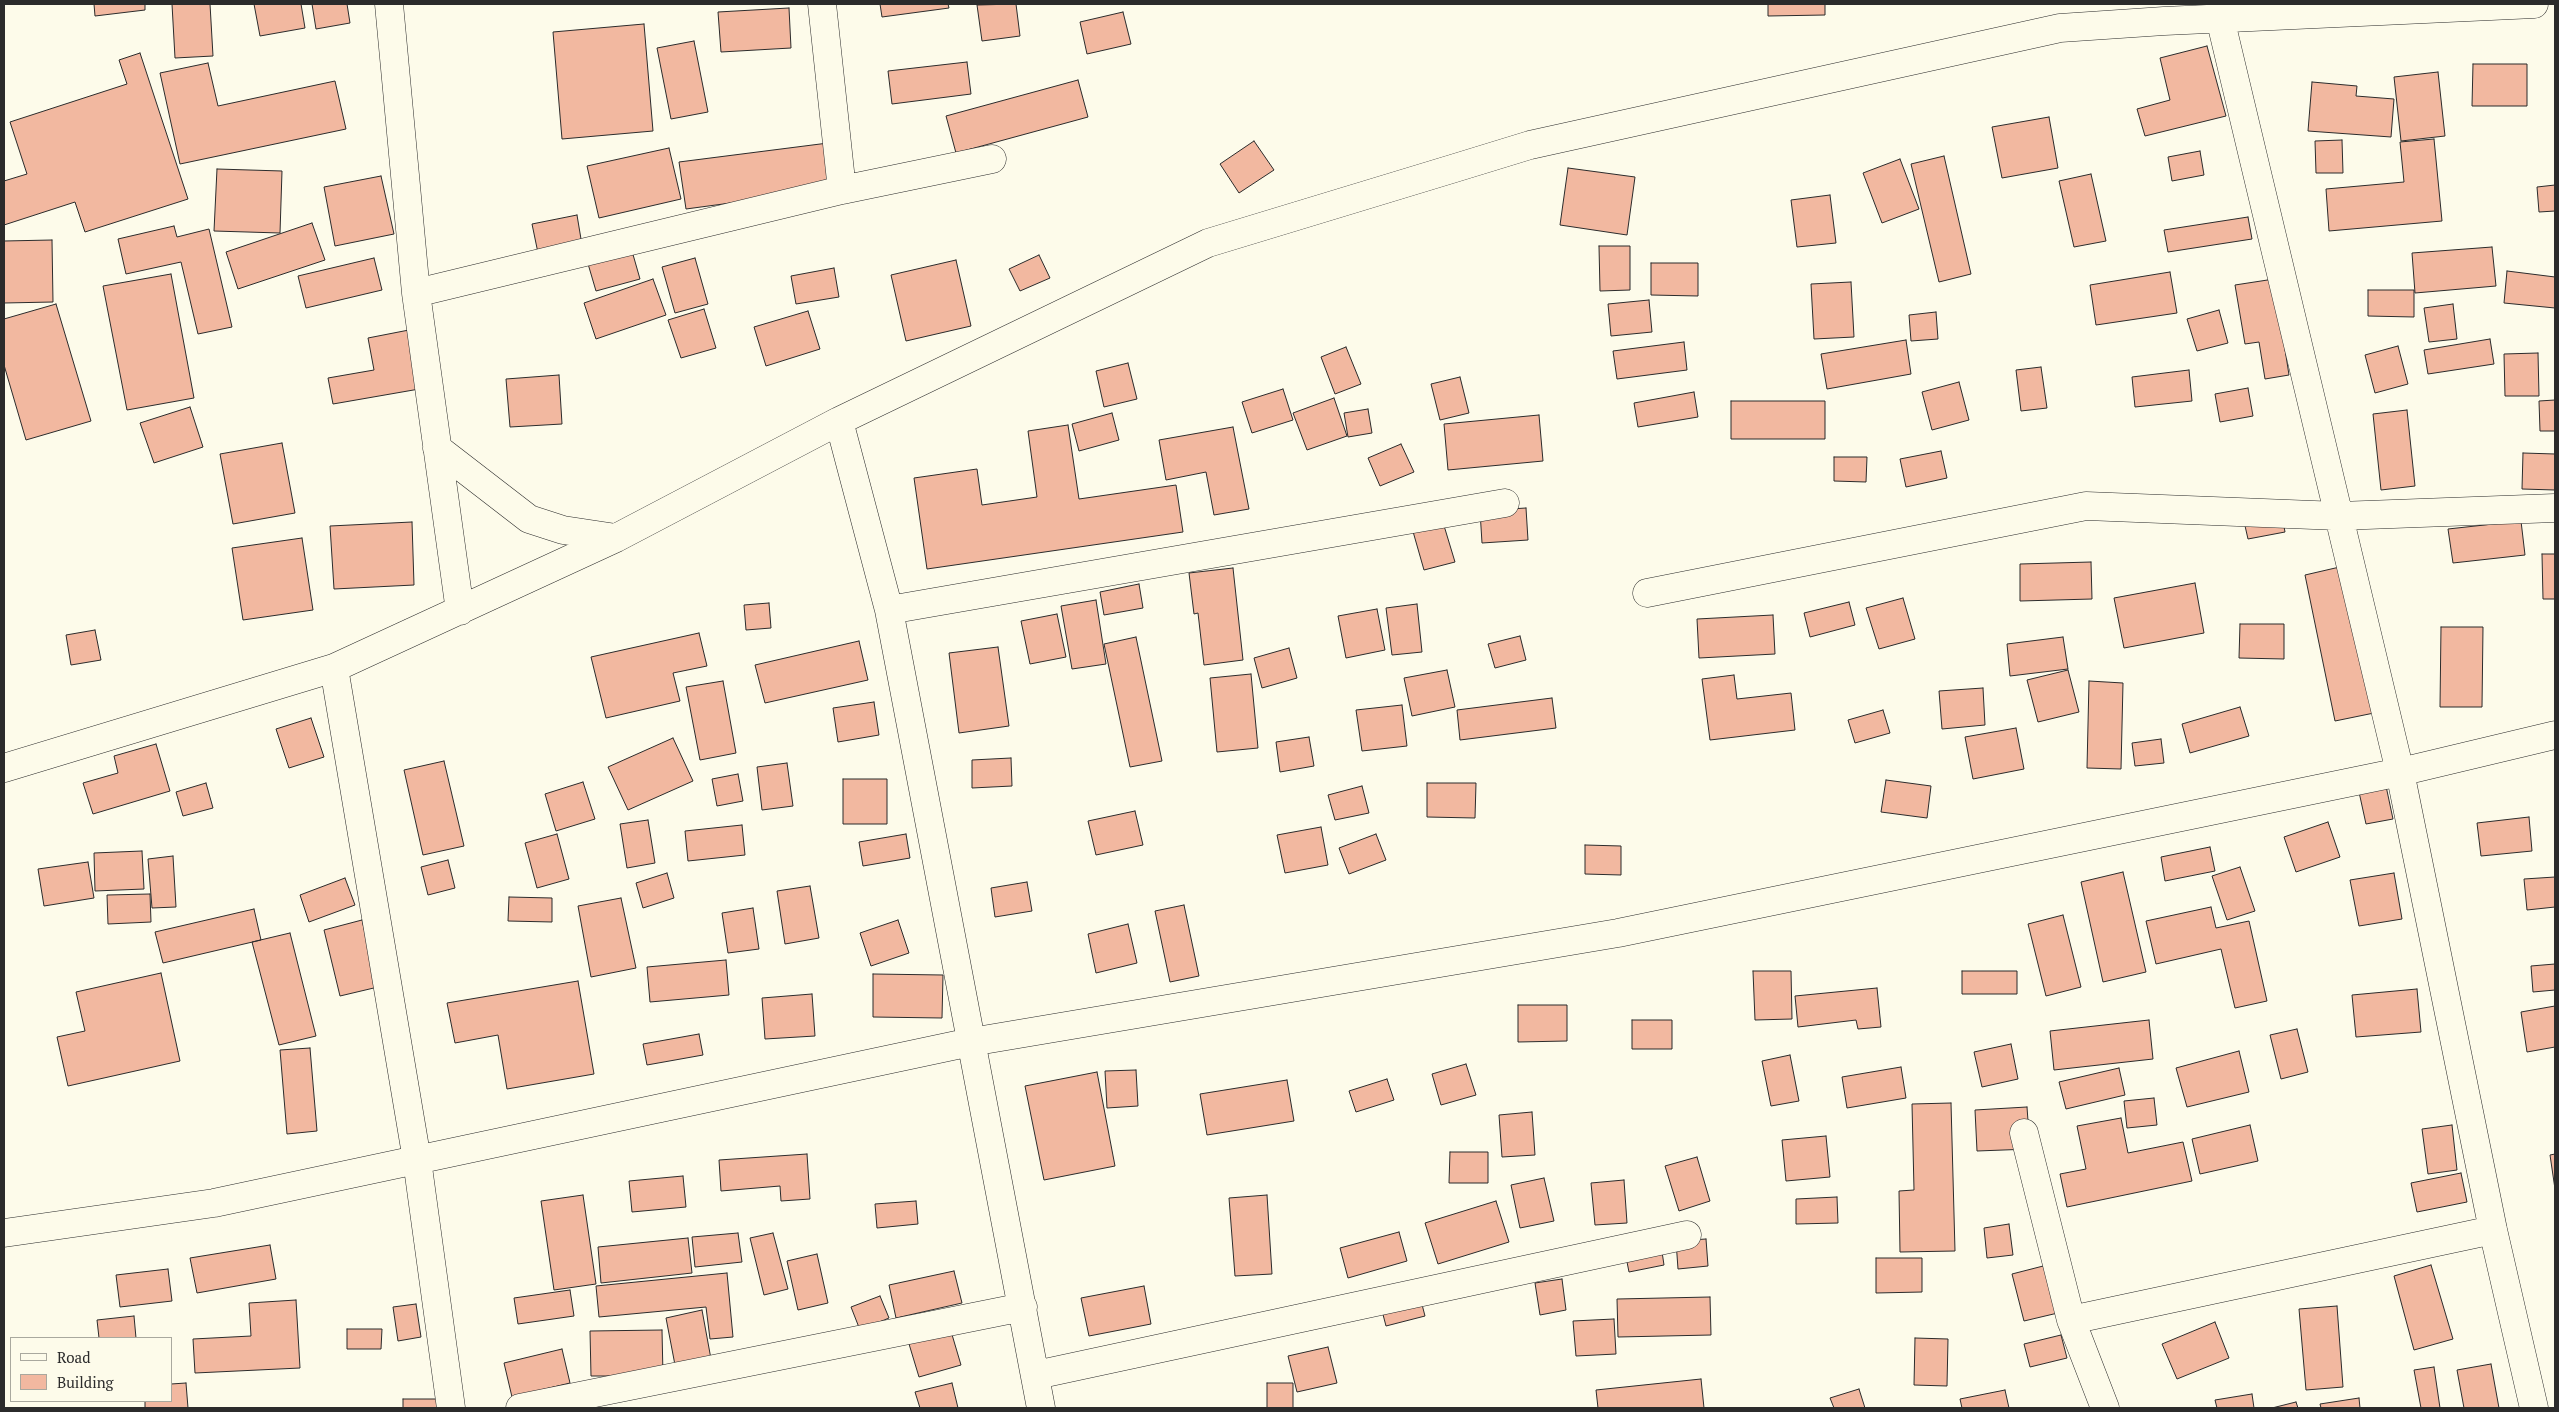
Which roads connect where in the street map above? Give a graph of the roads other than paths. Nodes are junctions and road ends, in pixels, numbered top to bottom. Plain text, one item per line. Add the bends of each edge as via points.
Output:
1 (389, 4) edge
2 (822, 4) edge
3 (2534, 4) edge
4 (2163, 12) edge
5 (2220, 18) junction
6 (992, 159) dead end
7 (842, 190) junction
8 (416, 293) junction
9 (839, 421) junction
10 (437, 448) junction
11 (1505, 502) dead end
12 (2555, 508) edge
13 (2340, 516) junction
14 (616, 538) junction
15 (1647, 593) dead end
16 (889, 610) junction
17 (460, 611) junction
18 (334, 668) junction
19 (2555, 735) edge
20 (4, 768) edge
21 (2400, 772) junction
22 (971, 1042) junction
23 (2024, 1133) dead end
24 (418, 1160) junction
25 (2493, 1230) junction
26 (4, 1233) edge
27 (1687, 1235) dead end
28 (1023, 1307) junction
29 (2071, 1320) junction
30 (1036, 1375) junction
31 (451, 1408) edge
32 (520, 1408) edge
33 (1041, 1408) edge
34 (2105, 1408) edge
35 (2534, 1408) edge

1 - 8 street
2 - 7 street
3 - 5 street
4 - 5 street
4 - 9 street via 2060,28 1530,146 1208,242
5 - 13 street
6 - 7 street
7 - 8 street
8 - 10 street
9 - 14 street
9 - 16 street
10 - 14 street via 530,519 563,530
10 - 17 street
11 - 16 street
12 - 13 street
13 - 15 street via 2086,506
13 - 21 street
14 - 17 street
16 - 22 street
17 - 18 street
18 - 20 street
18 - 24 street
19 - 21 street
21 - 22 street via 1618,934
21 - 25 street
22 - 24 street
22 - 28 street
23 - 29 street
24 - 26 street via 214,1202
24 - 31 street
25 - 29 street
25 - 35 street
27 - 30 street
28 - 30 street
28 - 32 street
29 - 34 street
30 - 33 street

